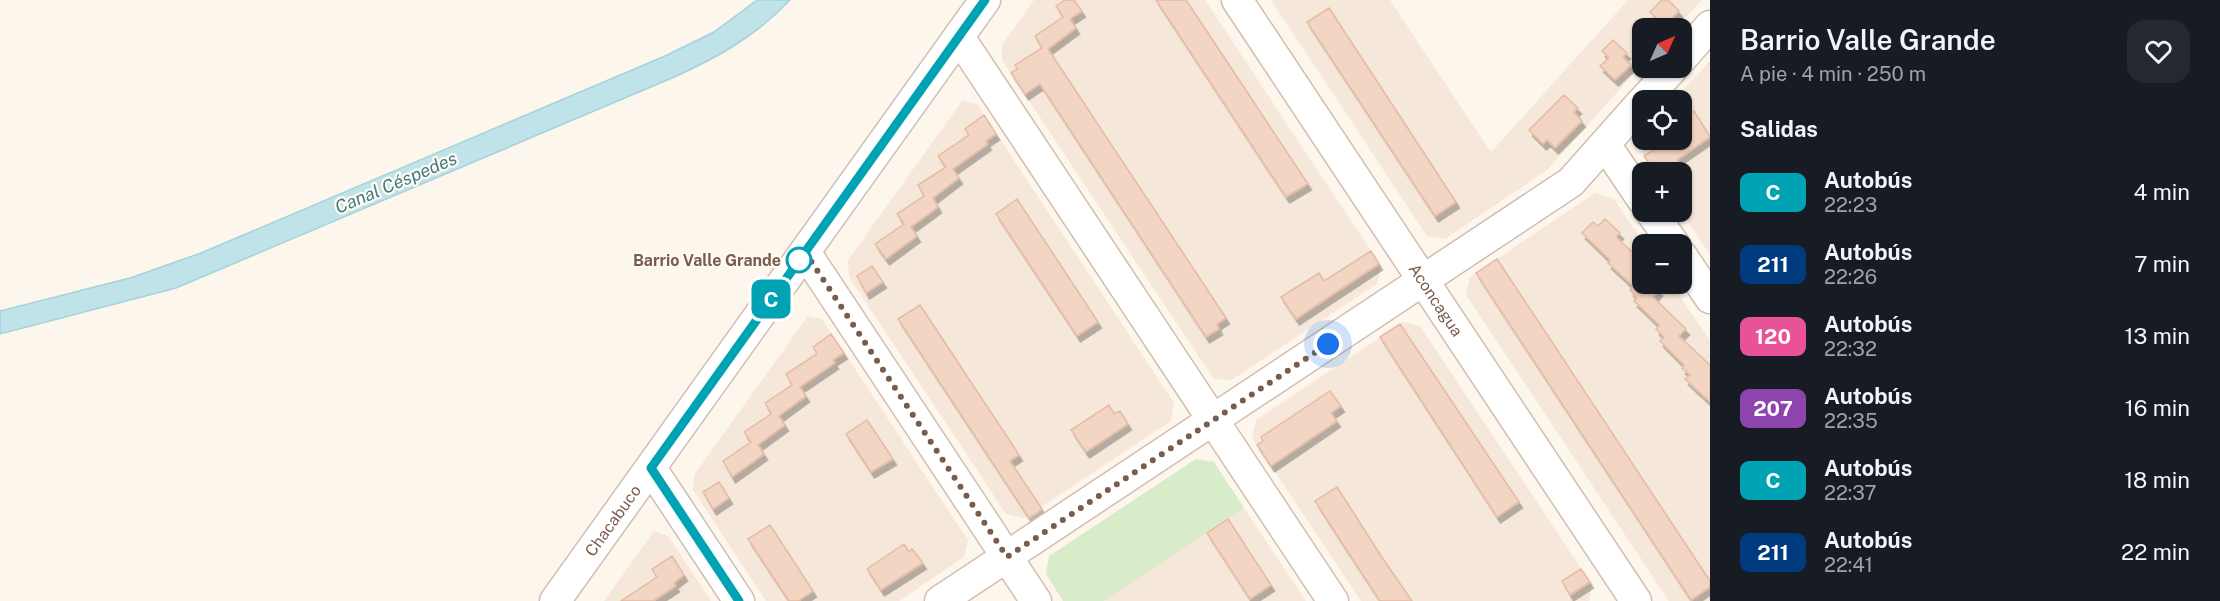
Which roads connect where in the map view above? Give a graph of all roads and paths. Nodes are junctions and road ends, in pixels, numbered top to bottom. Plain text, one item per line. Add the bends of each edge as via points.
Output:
1 (985, 0) edge
2 (1237, 0) edge
3 (1710, 26) edge
4 (959, 37) junction
5 (1692, 47) edge
6 (1664, 78) edge
7 (1653, 90) edge
8 (1632, 113) edge
9 (1605, 144) junction
10 (1632, 184) edge
11 (805, 252) junction
12 (1692, 271) edge
13 (1424, 281) junction
14 (1710, 298) edge
15 (1213, 420) junction
16 (651, 468) junction
17 (1007, 557) junction
18 (1634, 600) edge
19 (555, 601) edge
20 (739, 601) edge
21 (940, 601) edge
22 (1036, 601) edge
23 (1333, 601) edge

1 - 4 street, Chacabuco
2 - 13 street, Aconcagua
3 - 5 street
4 - 11 street, Chacabuco
4 - 15 street
6 - 7 street
8 - 9 street
9 - 10 street
9 - 13 street via 1571,182
11 - 16 street, Chacabuco
11 - 17 street
12 - 14 street
13 - 15 street
13 - 18 street, Aconcagua
15 - 17 street
15 - 23 street
16 - 19 street, Chacabuco
16 - 20 street
17 - 21 street
17 - 22 street

